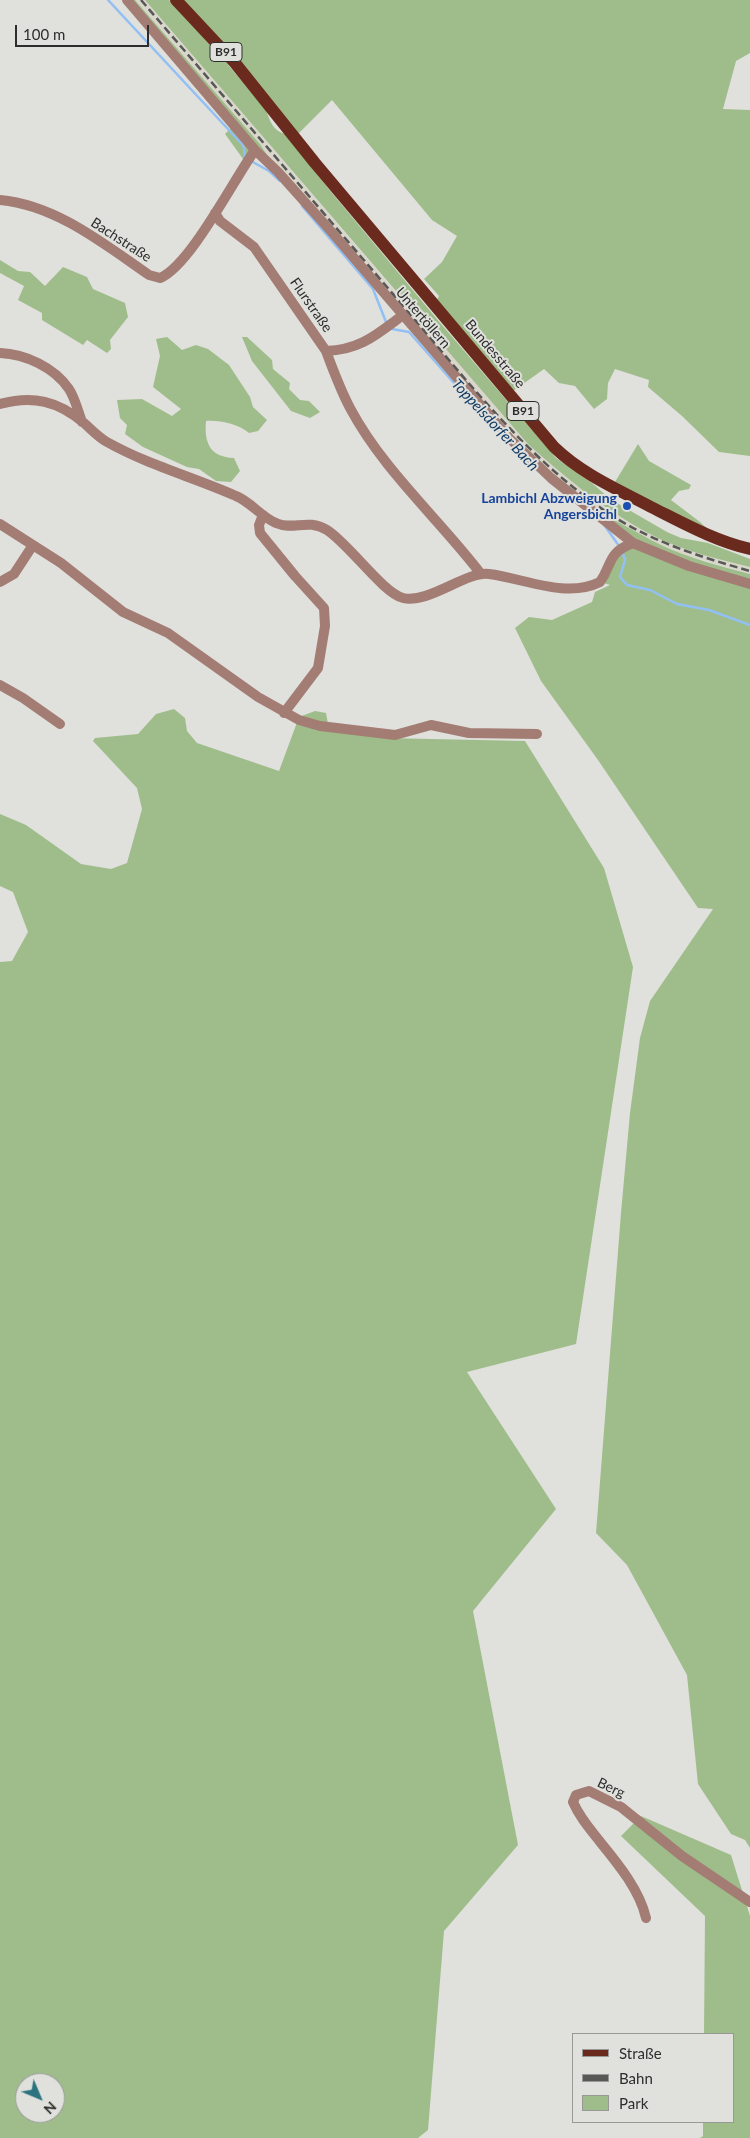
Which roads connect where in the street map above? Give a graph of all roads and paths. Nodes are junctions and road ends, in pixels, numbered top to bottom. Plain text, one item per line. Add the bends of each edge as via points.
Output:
1 (127, 0) edge
2 (176, 0) edge
3 (256, 150) junction
4 (0, 200) edge
5 (215, 212) junction
6 (402, 315) junction
7 (326, 351) junction
8 (0, 353) edge
9 (0, 404) edge
10 (82, 422) junction
11 (263, 515) junction
12 (0, 524) edge
13 (633, 543) junction
14 (33, 545) junction
15 (750, 549) edge
16 (481, 574) junction
17 (0, 582) edge
18 (750, 584) edge
19 (0, 685) edge
20 (284, 713) junction
21 (60, 724) dead end
22 (537, 734) dead end
23 (750, 1902) edge
24 (646, 1918) dead end

1 - 3 street, Untertöllern
2 - 15 main road, Bundesstraße / B91 via 235,62 535,426 562,454 594,478 664,514 718,539
3 - 5 street, Bachstraße
3 - 6 street, Untertöllern
4 - 5 street, Bachstraße via 62,218 149,275 160,278 171,272 194,246
5 - 7 street, Flurstraße via 220,221 254,248
6 - 7 street, Flurstraße via 360,345
6 - 13 street, Untertöllern via 532,461
7 - 16 street via 350,409 368,437
8 - 10 street via 30,359 54,375 70,390
9 - 10 street via 39,400 60,407
10 - 11 street via 108,442 236,496
11 - 16 street via 282,526 306,523 326,530 390,591 401,597 420,597
11 - 20 street via 260,532 295,576 322,603 326,616 318,668
12 - 14 street
13 - 16 street via 614,555 600,582 586,587 544,585
13 - 18 street, Untertöllern via 690,566
14 - 17 street via 14,574
14 - 20 street via 123,612 168,633
19 - 21 street
20 - 22 street via 320,726 395,735 431,725 469,733
23 - 24 street, Berg via 682,1856 620,1807 588,1791 576,1795 573,1802 576,1810 619,1866 642,1902

